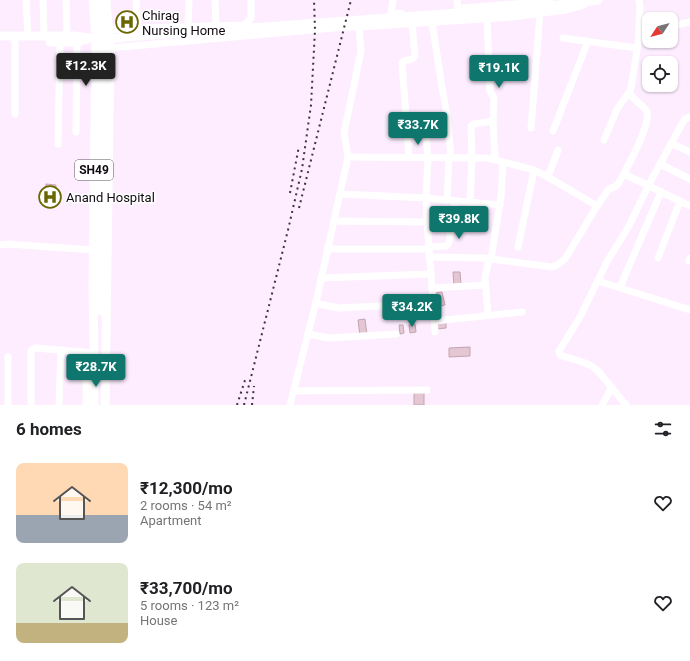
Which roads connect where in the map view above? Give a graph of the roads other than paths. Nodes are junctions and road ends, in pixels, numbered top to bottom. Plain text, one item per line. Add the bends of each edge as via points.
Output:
1 (26, 0) edge
2 (43, 0) edge
3 (66, 0) edge
4 (93, 0) edge
5 (100, 0) edge
6 (106, 0) edge
7 (136, 0) edge
8 (189, 0) edge
9 (215, 0) edge
10 (251, 0) edge
11 (393, 0) edge
12 (457, 0) edge
13 (550, 0) edge
14 (598, 0) edge
15 (603, 0) edge
16 (639, 0) edge
17 (514, 2) edge
18 (485, 3) edge
19 (458, 9) junction
20 (540, 13) junction
21 (487, 18) junction
22 (432, 22) junction
23 (690, 22) edge
24 (412, 23) junction
25 (678, 25) edge
26 (188, 26) junction
27 (216, 26) junction
28 (360, 27) junction
29 (138, 28) junction
30 (642, 32) edge
31 (639, 33) junction
32 (28, 36) junction
33 (44, 36) junction
34 (563, 38) dead end
35 (1, 39) edge
36 (63, 39) junction
37 (93, 39) junction
38 (109, 39) junction
39 (588, 41) junction
40 (15, 42) junction
41 (77, 42) junction
42 (637, 48) junction
43 (630, 91) junction
44 (15, 114) dead end
45 (690, 117) edge
46 (493, 121) junction
47 (531, 128) dead end
48 (552, 131) dead end
49 (76, 132) dead end
50 (426, 134) dead end
51 (604, 140) dead end
52 (671, 143) junction
53 (58, 144) dead end
54 (558, 150) dead end
55 (690, 152) edge
56 (348, 157) junction
57 (409, 157) junction
58 (428, 158) junction
59 (450, 158) junction
60 (472, 158) junction
61 (495, 160) junction
62 (503, 162) junction
63 (660, 164) junction
64 (534, 170) junction
65 (624, 174) junction
66 (548, 177) junction
67 (690, 179) edge
68 (645, 184) junction
69 (661, 192) junction
70 (340, 194) junction
71 (426, 198) junction
72 (447, 200) junction
73 (454, 201) junction
74 (680, 201) junction
75 (470, 202) junction
76 (500, 205) junction
77 (597, 206) junction
78 (690, 206) edge
79 (334, 221) junction
80 (427, 222) junction
81 (0, 245) edge
82 (518, 247) dead end
83 (327, 249) junction
84 (93, 250) junction
85 (429, 251) junction
86 (658, 258) dead end
87 (490, 259) junction
88 (431, 274) junction
89 (321, 278) junction
90 (598, 281) junction
91 (486, 285) junction
92 (620, 287) junction
93 (432, 288) junction
94 (315, 303) junction
95 (403, 305) dead end
96 (690, 310) edge
97 (522, 312) dead end
98 (488, 315) junction
99 (434, 321) junction
100 (101, 325) junction
101 (435, 332) dead end
102 (94, 334) junction
103 (308, 334) junction
104 (396, 334) dead end
105 (106, 336) junction
106 (61, 350) junction
107 (94, 353) junction
108 (8, 357) dead end
109 (94, 365) junction
110 (612, 387) junction
111 (427, 390) dead end
112 (294, 391) junction
113 (8, 405) edge
114 (31, 405) edge
115 (59, 405) edge
116 (86, 405) edge
117 (94, 405) edge
118 (105, 405) edge
119 (290, 405) edge
120 (602, 405) edge
121 (626, 405) edge

1 - 32 street
2 - 33 street
3 - 36 street
4 - 37 main road, SH49
5 - 100 main road, SH49
6 - 38 main road, SH49
7 - 29 street
8 - 26 street
9 - 27 street
10 - 27 street via 251,18 247,23
11 - 19 street via 391,12 394,14
12 - 19 street
13 - 17 street
14 - 38 main road via 510,11
15 - 20 street via 566,10
16 - 31 street
17 - 18 street
18 - 19 street
20 - 21 street
20 - 47 street
21 - 22 street
21 - 46 street via 490,91 494,98
22 - 24 street
22 - 59 street via 447,115
23 - 25 street
24 - 28 street
24 - 57 street via 415,56 402,63
26 - 27 street
26 - 29 street
28 - 38 street
28 - 56 street via 361,51 344,133
29 - 38 street
30 - 31 street
31 - 42 street
32 - 33 main road
32 - 35 main road
33 - 36 main road
34 - 39 street
35 - 40 main road
36 - 37 main road via 77,36
36 - 40 main road
36 - 41 main road
36 - 53 street
37 - 38 main road
37 - 41 main road
37 - 84 main road, SH49
38 - 105 main road, SH49
39 - 42 street
39 - 48 street
40 - 44 street
41 - 49 street
42 - 43 street
43 - 51 street via 617,109
43 - 65 street via 632,97 644,108 647,116 642,137
45 - 52 street via 682,122
46 - 60 street via 471,126
46 - 61 street
50 - 58 street
52 - 55 street
52 - 63 street
54 - 66 street
56 - 57 street
56 - 70 street
57 - 58 street
58 - 59 street
58 - 71 street
59 - 60 street
59 - 72 street
60 - 61 street
60 - 75 street
61 - 62 street
62 - 64 street
62 - 76 street
63 - 67 street
63 - 68 street
64 - 66 street
64 - 82 street
65 - 68 street
65 - 77 street via 620,184 608,190
66 - 77 street
68 - 69 street
68 - 90 street via 629,226
69 - 74 street
69 - 92 street
70 - 71 street
70 - 79 street
71 - 72 street
71 - 80 street
72 - 73 street
73 - 75 street
73 - 85 street via 448,243
74 - 78 street
74 - 86 street
75 - 76 street
76 - 87 street
77 - 87 street via 565,258 557,265 552,267
79 - 80 street
79 - 83 street
80 - 85 street
81 - 84 street
83 - 85 street
83 - 89 street
84 - 102 main road, SH49
85 - 87 street
85 - 88 street
87 - 91 street
88 - 89 street
88 - 93 street
89 - 94 street
90 - 92 street
90 - 110 street via 559,354 590,364
91 - 93 street
91 - 98 street
92 - 96 street
93 - 99 street
94 - 95 street via 338,308
94 - 103 street
97 - 98 street
98 - 99 street
99 - 101 street
100 - 102 main road
100 - 105 main road
102 - 107 main road, SH49
103 - 104 street via 329,338
103 - 112 street
105 - 118 main road, SH49
106 - 107 street
106 - 114 street via 36,348 31,351
106 - 115 street
107 - 109 main road, SH49
108 - 113 street
109 - 116 street via 86,373
109 - 117 main road, SH49
110 - 120 street
110 - 121 street
111 - 112 street
112 - 119 street

